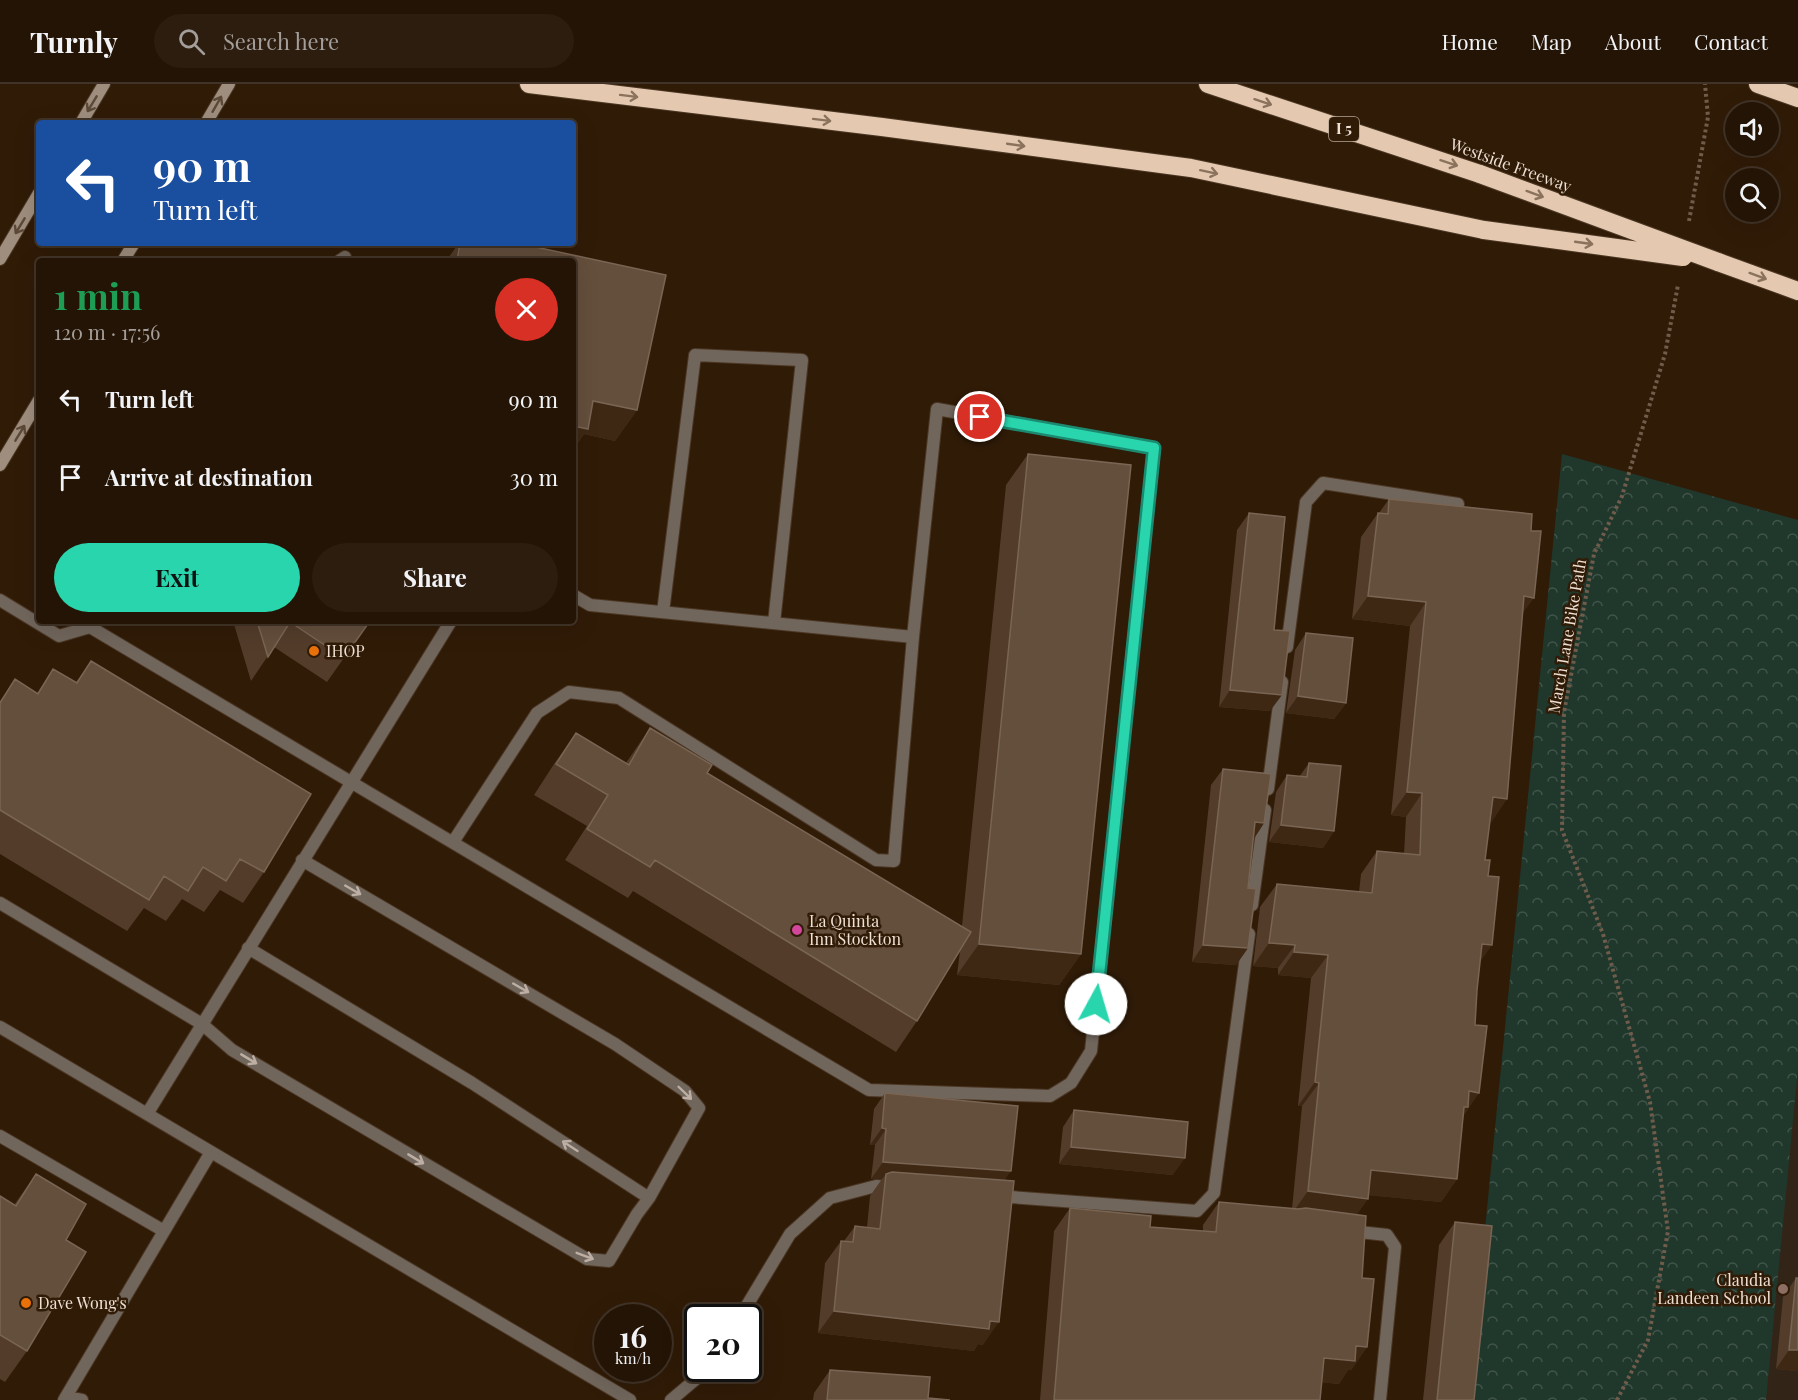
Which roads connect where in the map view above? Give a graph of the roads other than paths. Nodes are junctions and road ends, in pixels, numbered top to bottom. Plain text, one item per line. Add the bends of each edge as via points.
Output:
1 (104, 84) edge
2 (229, 84) edge
3 (529, 84) edge
4 (1208, 84) edge
5 (1758, 84) edge
6 (1798, 98) edge
7 (83, 120) edge
8 (208, 120) edge
9 (36, 198) edge
10 (0, 259) edge
11 (1718, 262) junction
12 (1798, 291) edge
13 (36, 405) edge
14 (0, 465) edge
15 (1458, 504) edge
16 (576, 597) edge
17 (0, 600) edge
18 (663, 612) junction
19 (36, 622) edge
20 (774, 623) junction
21 (39, 624) edge
22 (66, 624) edge
23 (449, 624) edge
24 (59, 636) junction
25 (913, 637) junction
26 (350, 781) junction
27 (453, 842) junction
28 (302, 860) junction
29 (0, 903) edge
30 (248, 948) junction
31 (202, 1024) junction
32 (0, 1027) edge
33 (147, 1114) junction
34 (0, 1136) edge
35 (211, 1152) junction
36 (900, 1188) edge
37 (983, 1194) edge
38 (650, 1198) junction
39 (1342, 1230) edge
40 (164, 1231) junction
41 (748, 1304) edge
42 (692, 1382) edge
43 (65, 1398) edge
44 (82, 1400) edge
45 (630, 1400) edge
46 (670, 1400) edge
47 (1380, 1400) edge

1 -> 7 main road
8 -> 2 main road
3 -> 11 highway, bridge via 1191,168 1484,230
4 -> 11 highway, Westside Freeway / I 5, bridge via 1480,174
5 - 6 highway
9 -> 10 main road
11 -> 12 highway, Westside Freeway / I 5
14 -> 13 main road
15 - 37 street via 1323,483 1306,502 1214,1193 1202,1212
16 - 18 street via 590,605
17 - 19 street
18 - 20 street
18 - 20 street via 695,355 802,360
20 - 25 street
21 - 24 street
22 - 24 street
23 - 26 street
24 - 26 street via 90,627
25 - 27 street via 894,861 876,860 618,698 569,692 537,713
25 - 27 street via 937,409 1154,448 1091,1051 1071,1083 1050,1096 869,1089
26 - 27 street
26 - 28 street
28 - 30 street
28 -> 38 street via 615,1044 685,1091 699,1108
29 - 31 street
30 - 31 street
38 -> 30 street via 472,1083
31 - 33 street
31 -> 38 street via 232,1050 587,1259 609,1261 636,1214
32 - 33 street
33 - 35 street
34 - 40 street
35 - 40 street
35 - 45 street
36 - 41 street via 876,1186 830,1198 790,1234
39 - 47 street via 1388,1236 1395,1247
40 - 43 street
42 - 46 street
43 - 44 street

